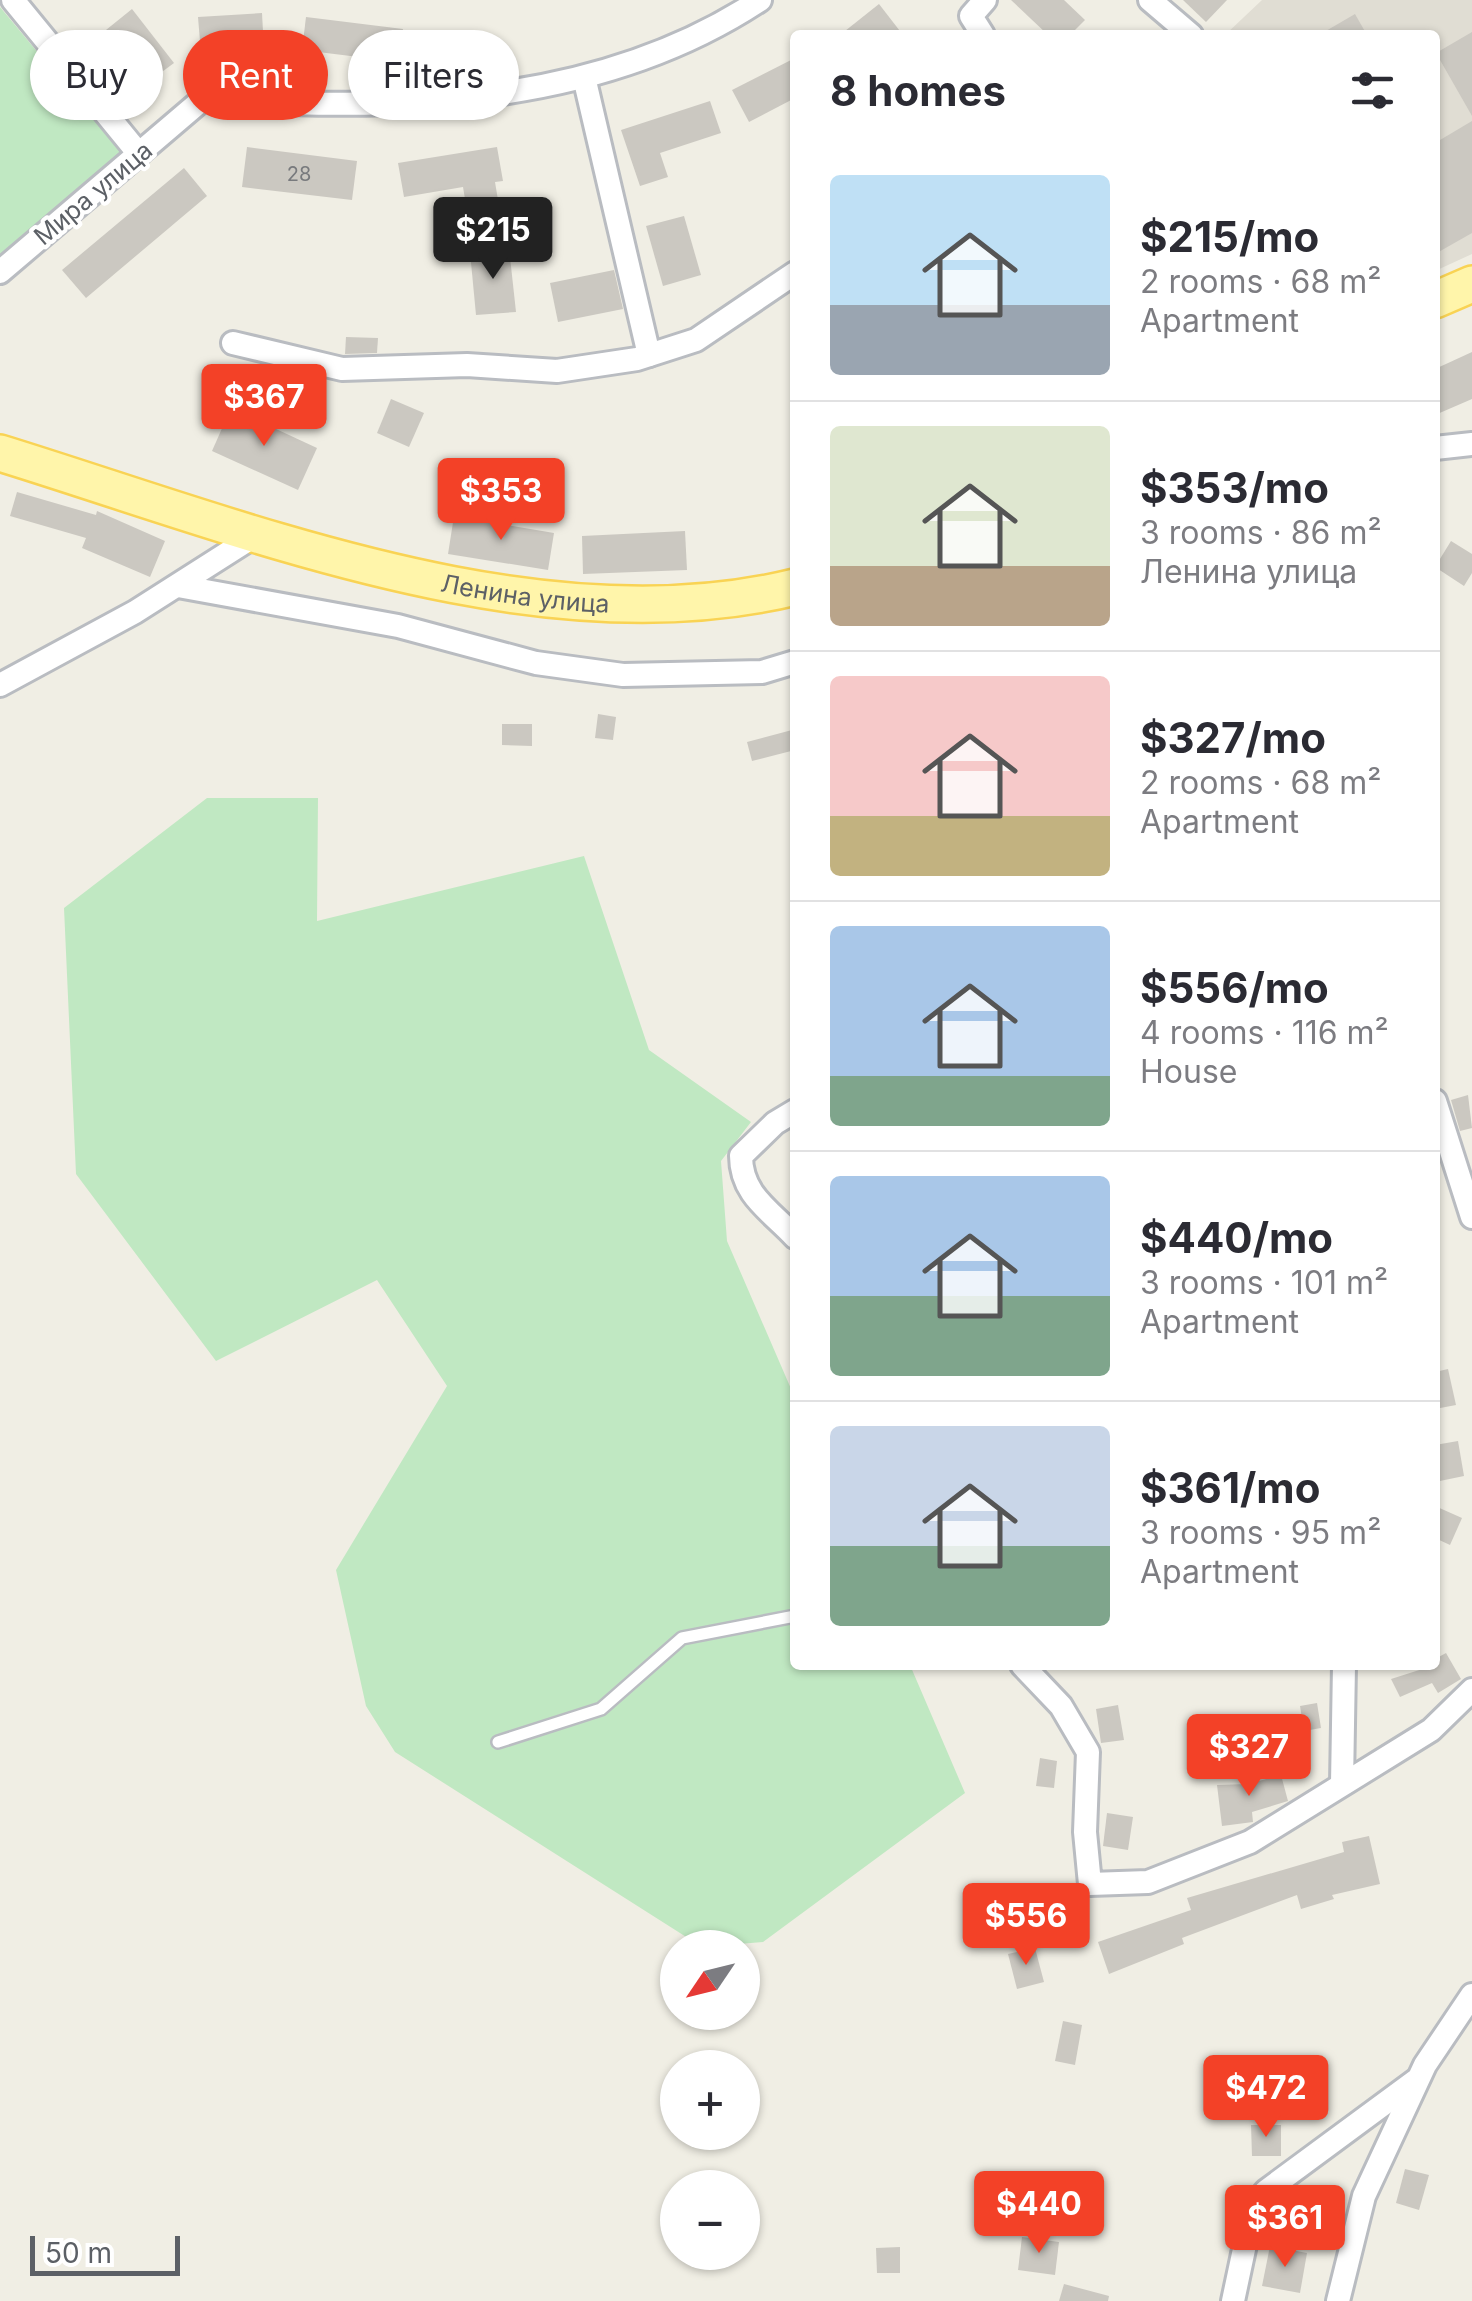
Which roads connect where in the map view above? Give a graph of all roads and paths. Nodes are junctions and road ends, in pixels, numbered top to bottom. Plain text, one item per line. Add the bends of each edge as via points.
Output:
1 (14, 0) edge
2 (760, 0) edge
3 (986, 0) edge
4 (1150, 0) edge
5 (980, 30) edge
6 (1184, 30) edge
7 (584, 77) junction
8 (139, 154) junction
9 (0, 272) edge
10 (790, 277) edge
11 (1472, 284) edge
12 (1440, 298) edge
13 (233, 343) dead end
14 (649, 355) junction
15 (1472, 444) edge
16 (1440, 447) edge
17 (0, 453) edge
18 (259, 533) junction
19 (178, 586) junction
20 (790, 588) edge
21 (790, 664) edge
22 (0, 686) edge
23 (790, 1115) edge
24 (1440, 1117) edge
25 (1472, 1217) edge
26 (790, 1232) edge
27 (790, 1617) edge
28 (1027, 1670) edge
29 (1344, 1670) edge
30 (1472, 1690) edge
31 (498, 1742) dead end
32 (1342, 1784) junction
33 (1472, 1995) edge
34 (1418, 2079) junction
35 (1233, 2301) edge
36 (1338, 2301) edge

1 - 8 street
2 - 7 street, Мира улица via 725,23
3 - 5 street via 971,16
4 - 6 street
7 - 8 street, Мира улица via 426,104 203,100
7 - 14 street
8 - 9 street, Мира улица
10 - 14 street via 696,340
11 - 12 main road
13 - 14 street via 342,369 467,365 557,371
15 - 16 street
17 - 18 main road, Ленина улица
18 - 19 street
18 - 20 main road, Ленина улица via 397,576 592,602 741,600
19 - 21 street via 623,675 762,672
19 - 22 street
23 - 26 street via 740,1156 740,1177
24 - 25 street
27 - 31 lane via 682,1638 602,1709
28 - 32 street via 1061,1706 1088,1752 1084,1832 1090,1884 1148,1882 1250,1842
29 - 32 street
30 - 32 street via 1432,1730
33 - 34 street
34 - 35 street via 1266,2191 1253,2208
34 - 36 street via 1364,2196

